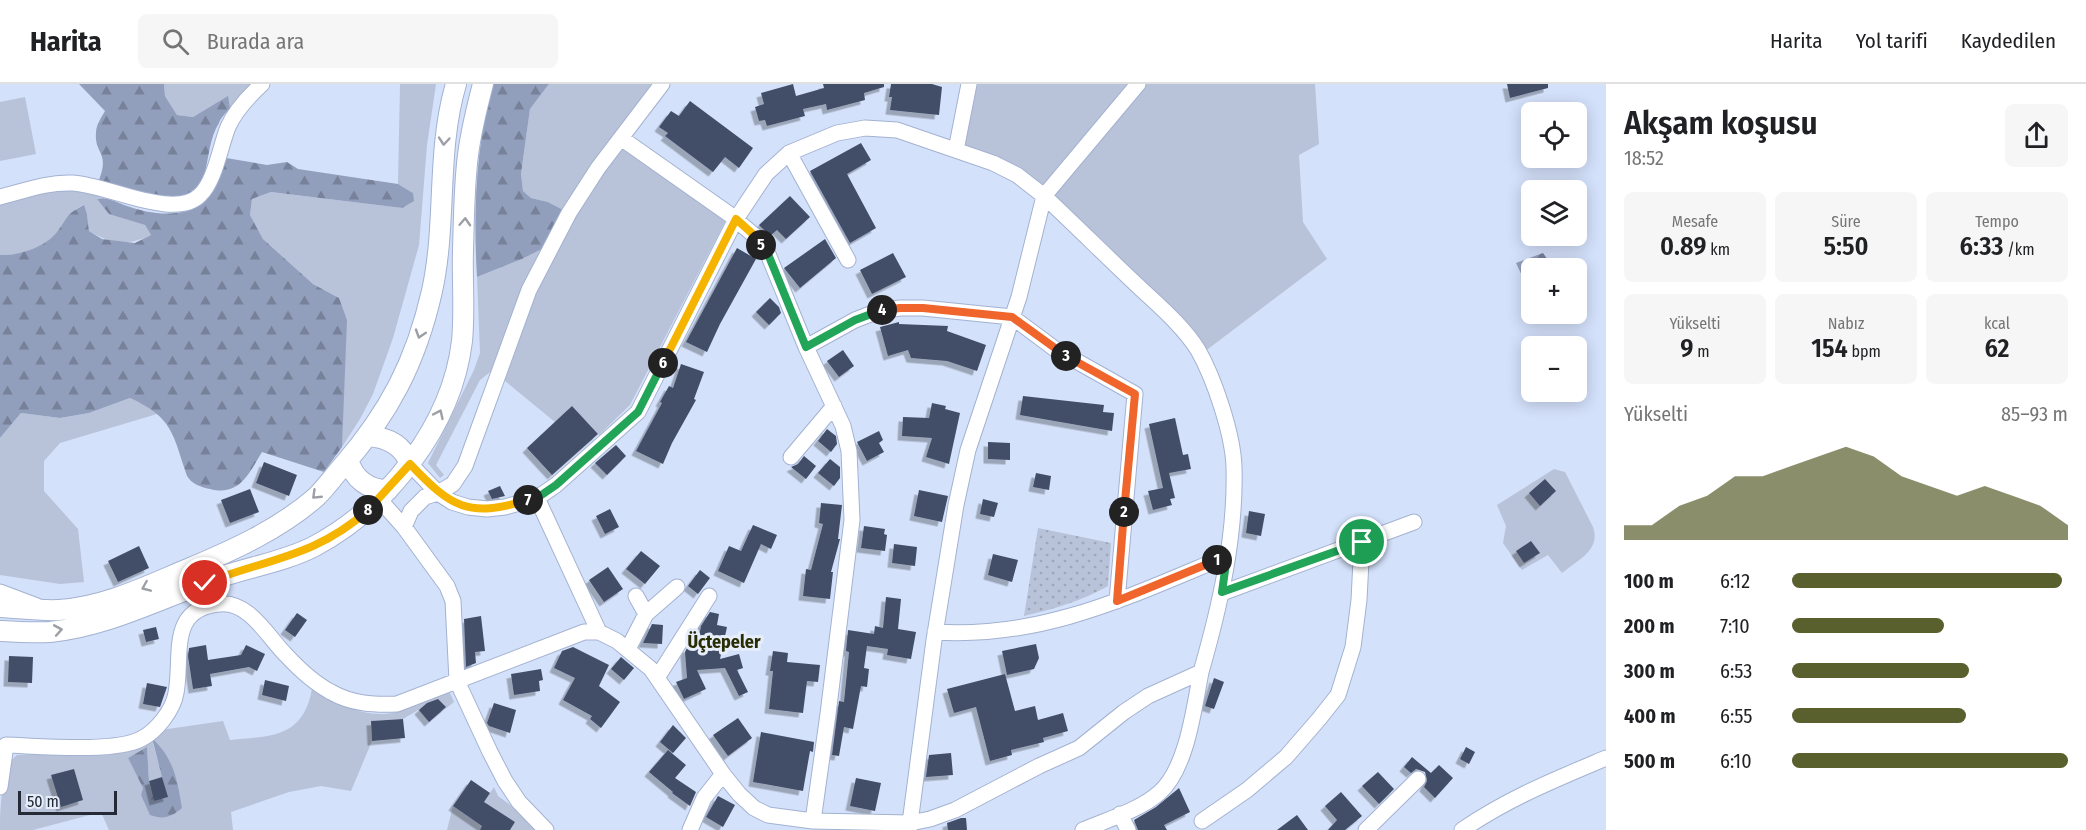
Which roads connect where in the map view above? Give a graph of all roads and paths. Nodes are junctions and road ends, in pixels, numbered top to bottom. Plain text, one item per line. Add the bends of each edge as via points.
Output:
1 (456, 84) edge
2 (483, 84) edge
3 (662, 84) edge
4 (969, 84) edge
5 (1138, 84) edge
6 (254, 87) edge
7 (621, 138) junction
8 (956, 150) junction
9 (789, 153) junction
10 (1044, 196) junction
11 (0, 197) edge
12 (736, 219) junction
13 (848, 260) dead end
14 (1012, 317) junction
15 (806, 347) junction
16 (834, 406) junction
17 (367, 436) junction
18 (791, 457) dead end
19 (348, 460) junction
20 (410, 464) junction
21 (438, 493) junction
22 (384, 494) junction
23 (537, 498) junction
24 (1414, 522) dead end
25 (404, 526) junction
26 (1362, 542) junction
27 (1227, 556) junction
28 (205, 583) junction
29 (676, 587) dead end
30 (0, 592) edge
31 (1222, 592) junction
32 (636, 596) dead end
33 (709, 596) dead end
34 (1117, 601) junction
35 (212, 605) junction
36 (0, 607) edge
37 (42, 609) junction
38 (646, 614) junction
39 (599, 632) junction
40 (935, 632) junction
41 (0, 636) edge
42 (628, 649) junction
43 (1202, 672) junction
44 (657, 678) junction
45 (457, 681) junction
46 (3, 743) edge
47 (1606, 758) edge
48 (723, 774) junction
49 (1418, 779) dead end
50 (0, 788) edge
51 (1488, 812) junction
52 (1120, 814) junction
53 (813, 821) junction
54 (1202, 821) dead end
55 (910, 826) edge
56 (546, 830) edge
57 (690, 830) edge
58 (1083, 830) edge
59 (1128, 830) edge
60 (1366, 830) edge
61 (1462, 830) edge
62 (1483, 830) edge

1 -> 17 main road via 446,122 440,231 432,290 403,378
20 -> 2 main road via 434,424 457,364 468,156
3 - 7 street
4 - 8 street
5 - 10 street
6 - 11 street via 229,124 206,189 194,200 161,204 70,183 48,184
7 - 12 street
7 - 21 street via 569,213 529,290 465,466 453,484
8 - 9 street via 897,130 864,128 837,133
8 - 10 street via 1017,175
9 - 12 street via 766,174
9 - 13 street
10 - 14 street
10 - 27 street via 1174,321 1197,349 1226,421 1234,465
12 - 15 street via 768,254
12 - 23 street via 638,412
14 - 15 street via 923,308 878,311
14 - 34 street via 1055,349 1135,394
14 - 40 street via 968,450
15 - 16 street
16 - 18 street
16 - 53 street via 849,451 852,520
17 - 19 main road
17 - 20 main road via 380,436 398,446
19 - 22 main road via 351,471 360,480
19 -> 37 main road via 316,497 262,535 120,597 69,609
20 - 21 street
20 - 22 main road
21 - 23 street via 452,502 487,509
21 - 25 street via 426,497 411,511
22 - 25 street
22 - 28 main road via 356,521 310,548
23 - 39 street
24 - 26 street
25 - 45 street via 447,586 453,601
26 - 31 street
26 - 54 street via 1353,647 1338,694 1286,757
27 - 31 street
27 - 34 street
28 - 35 street
41 -> 28 main road via 82,626 124,615
29 - 38 street
30 - 37 street
31 - 43 street
32 - 38 street
33 - 44 street
34 - 40 street via 1038,626 968,634
35 - 45 street via 232,604 244,611 302,670 331,692 362,704 397,704
35 - 46 street via 199,608 184,624 179,637 176,696 163,719 143,739 114,746 73,748
36 - 37 main road
38 - 42 street
39 - 42 street
39 - 45 street via 584,632
40 - 55 street
42 - 44 street
43 - 52 street via 1184,749 1172,776 1159,794
43 - 55 street via 1148,696 1079,748 955,810
44 - 48 street
45 - 56 street via 505,781
46 - 50 street
47 - 51 street
48 - 53 street via 754,808 768,815
48 - 57 street via 704,798
49 - 60 street
51 - 61 street
51 - 62 street
52 - 58 street
52 - 59 street
53 - 55 street

